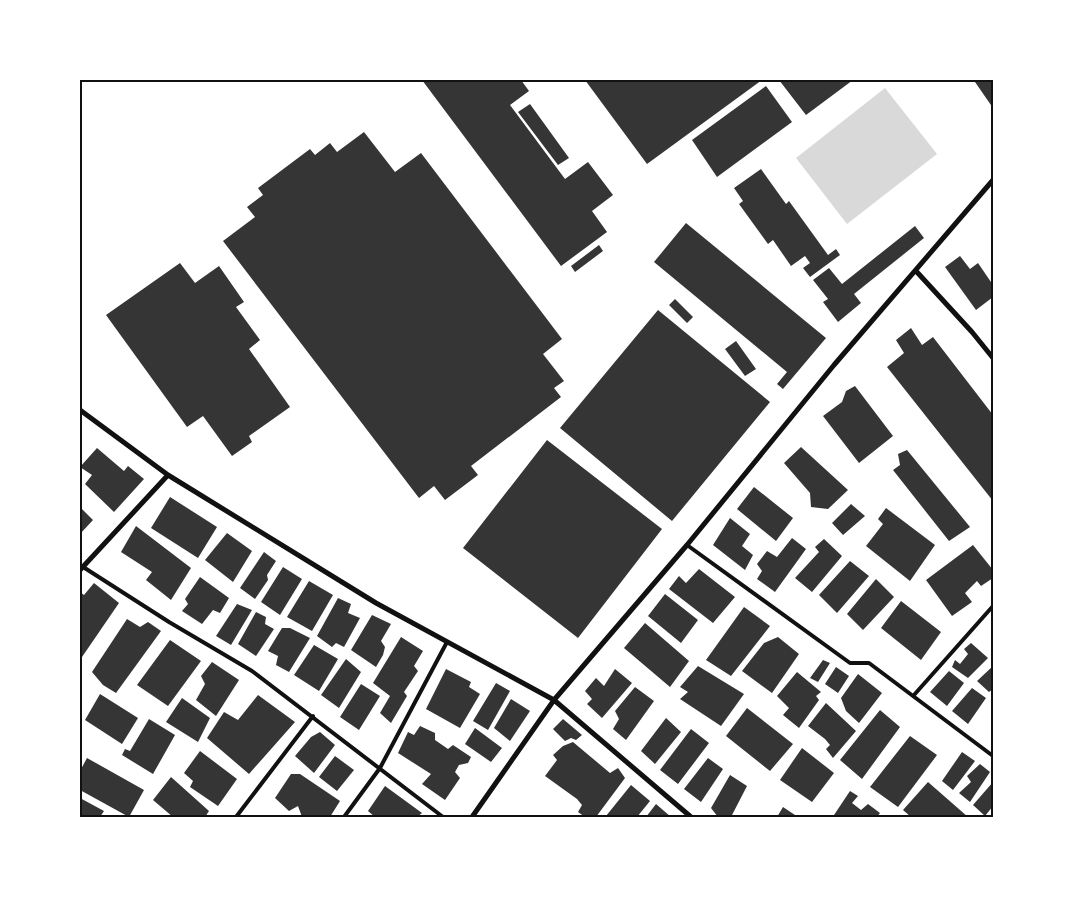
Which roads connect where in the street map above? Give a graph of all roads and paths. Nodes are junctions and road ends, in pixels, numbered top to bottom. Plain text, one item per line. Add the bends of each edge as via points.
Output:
1 (993, 180) edge
2 (916, 271) junction
3 (993, 358) edge
4 (80, 410) edge
5 (168, 475) junction
6 (687, 545) junction
7 (81, 567) edge
8 (993, 606) edge
9 (447, 642) junction
10 (914, 695) junction
11 (554, 700) junction
12 (313, 716) junction
13 (993, 756) edge
14 (380, 768) junction
15 (236, 817) edge
16 (344, 817) edge
17 (443, 817) edge
18 (472, 817) edge
19 (691, 817) edge

1 - 2 street
2 - 3 street
2 - 6 street via 834,365
4 - 5 street
5 - 7 street
5 - 9 street via 376,604
6 - 10 lane via 850,663 869,663
6 - 11 street
7 - 12 lane via 252,670
8 - 10 lane
9 - 11 street
9 - 14 lane
10 - 13 lane
11 - 18 street
11 - 19 street
12 - 14 lane
12 - 15 lane
14 - 16 lane
14 - 17 lane

